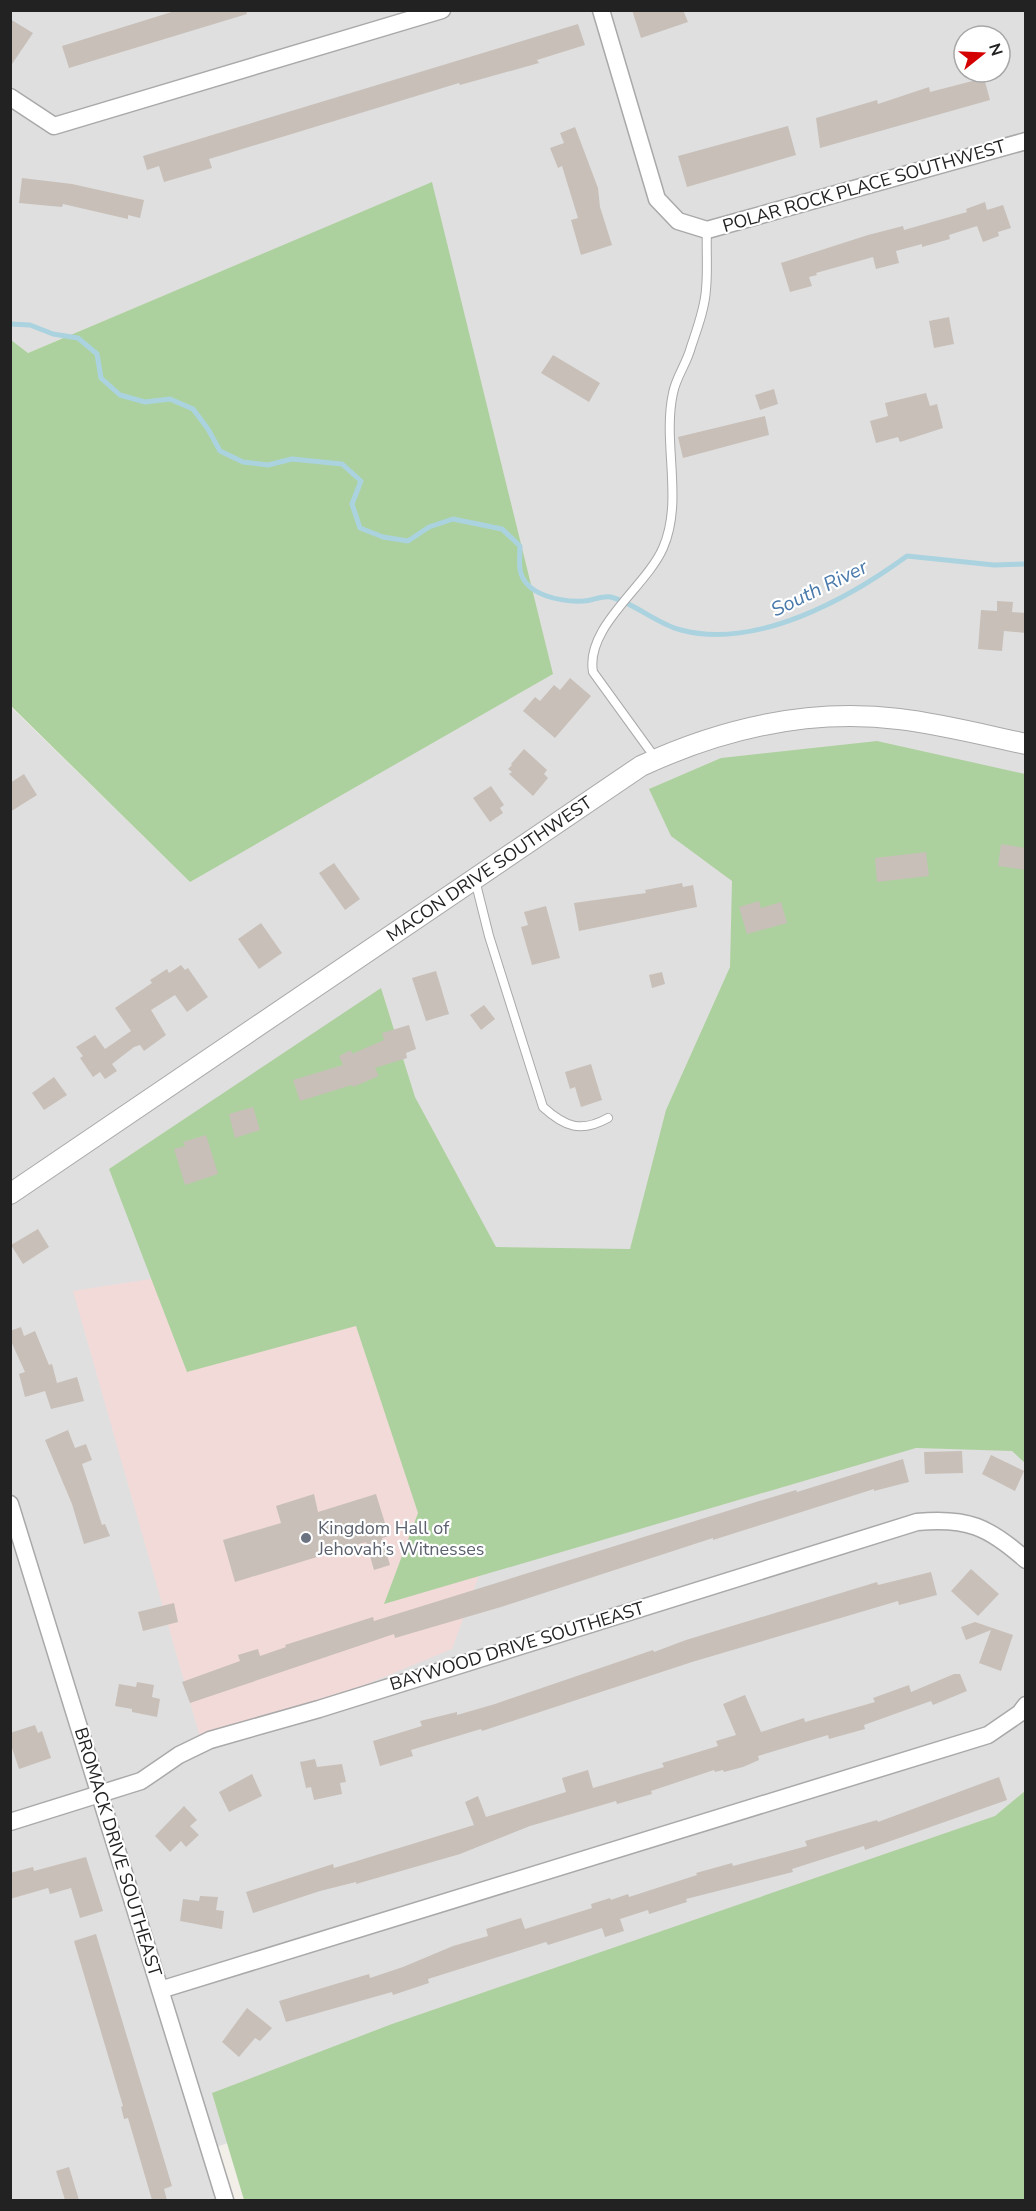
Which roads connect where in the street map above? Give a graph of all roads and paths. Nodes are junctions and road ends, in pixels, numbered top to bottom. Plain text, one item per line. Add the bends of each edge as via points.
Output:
1 (442, 10) edge
2 (601, 10) edge
3 (10, 97) edge
4 (1026, 141) edge
5 (707, 230) junction
6 (1026, 744) edge
7 (656, 759) junction
8 (475, 879) junction
9 (608, 1118) dead end
10 (10, 1194) edge
11 (10, 1504) edge
12 (1026, 1560) edge
13 (1026, 1705) edge
14 (100, 1794) junction
15 (10, 1822) edge
16 (160, 1990) junction
17 (225, 2200) edge

1 - 3 street via 54,126
2 - 5 street, POLAR ROCK PLACE SOUTHWEST via 657,199 678,221
4 - 5 street, POLAR ROCK PLACE SOUTHWEST
5 - 7 lane via 706,291 691,350 673,392 669,432 670,525 663,548 606,627 591,659 593,672
6 - 7 street, MACON DRIVE SOUTHWEST via 901,719 813,717 726,732
7 - 8 street, MACON DRIVE SOUTHWEST
8 - 9 lane via 543,1107 558,1121 577,1127
8 - 10 street, MACON DRIVE SOUTHWEST
11 - 14 street, BROMACK DRIVE SOUTHEAST
12 - 14 street, BAYWOOD DRIVE SOUTHEAST via 1000,1537 962,1522 917,1522 210,1740 141,1781
13 - 16 street via 988,1735
14 - 15 street, BAYWOOD DRIVE SOUTHEAST
14 - 16 street, BROMACK DRIVE SOUTHEAST
16 - 17 street, BROMACK DRIVE SOUTHEAST

